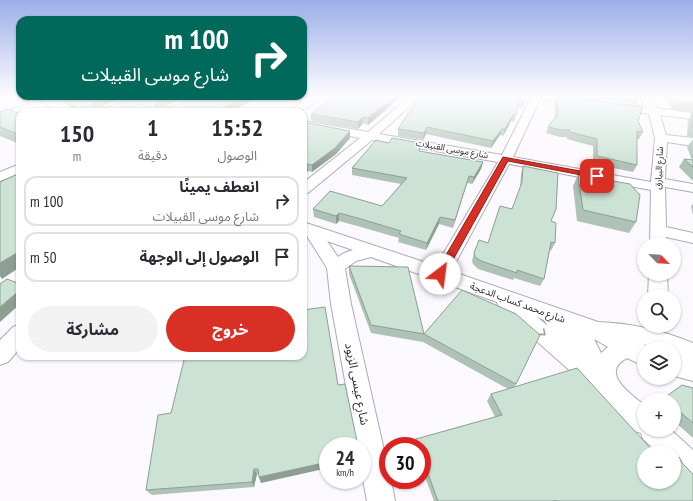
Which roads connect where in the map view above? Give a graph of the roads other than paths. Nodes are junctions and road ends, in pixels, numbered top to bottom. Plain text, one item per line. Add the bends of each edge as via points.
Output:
1 (310, 119) edge
2 (389, 119) edge
3 (526, 119) edge
4 (655, 119) edge
5 (371, 135) junction
6 (661, 138) junction
7 (693, 142) edge
8 (506, 159) junction
9 (16, 170) edge
10 (0, 177) edge
11 (658, 184) junction
12 (307, 187) edge
13 (693, 188) edge
14 (307, 228) edge
15 (658, 237) edge
16 (681, 238) edge
17 (693, 238) edge
18 (371, 251) junction
19 (336, 267) junction
20 (440, 274) junction
21 (490, 292) junction
22 (551, 314) junction
23 (575, 323) junction
24 (598, 331) junction
25 (637, 332) edge
26 (660, 333) edge
27 (16, 337) edge
28 (636, 352) edge
29 (693, 353) edge
30 (0, 355) edge
31 (681, 368) edge
32 (693, 371) edge
33 (609, 390) junction
34 (637, 416) edge
35 (660, 437) edge
36 (693, 468) edge
37 (381, 501) edge

1 - 5 street, شارع موسى القبيلات
2 - 5 street
3 - 8 street
4 - 6 street, شارع البيارق
5 - 8 street, شارع موسى القبيلات
5 - 12 street
6 - 7 street
6 - 11 street, شارع البيارق
8 - 11 street, شارع موسى القبيلات
8 - 20 street
9 - 10 street
11 - 13 street, شارع موسى القبيلات
11 - 15 street, شارع البيارق
14 - 18 street, شارع محمد كساب الدعجة
14 - 19 street, شارع عيسى الزيود
16 - 17 street
18 - 19 street via 356,254
18 - 20 street, شارع محمد كساب الدعجة
19 - 37 street, شارع عيسى الزيود via 341,304
20 - 21 street, شارع محمد كساب الدعجة
21 - 22 street, شارع محمد كساب الدعجة
21 -> 33 street via 523,316
22 - 23 street, شارع محمد كساب الدعجة
22 - 33 street via 578,356
23 - 24 street, شارع محمد كساب الدعجة
23 - 33 street
24 - 25 street, شارع محمد كساب الدعجة
24 - 28 street, شارع محمد كساب الدعجة
26 - 29 street, شارع محمد كساب الدعجة
27 - 30 street
28 - 33 street via 617,351 609,357 605,366 605,377
31 - 32 street
33 - 34 street
35 - 36 street

